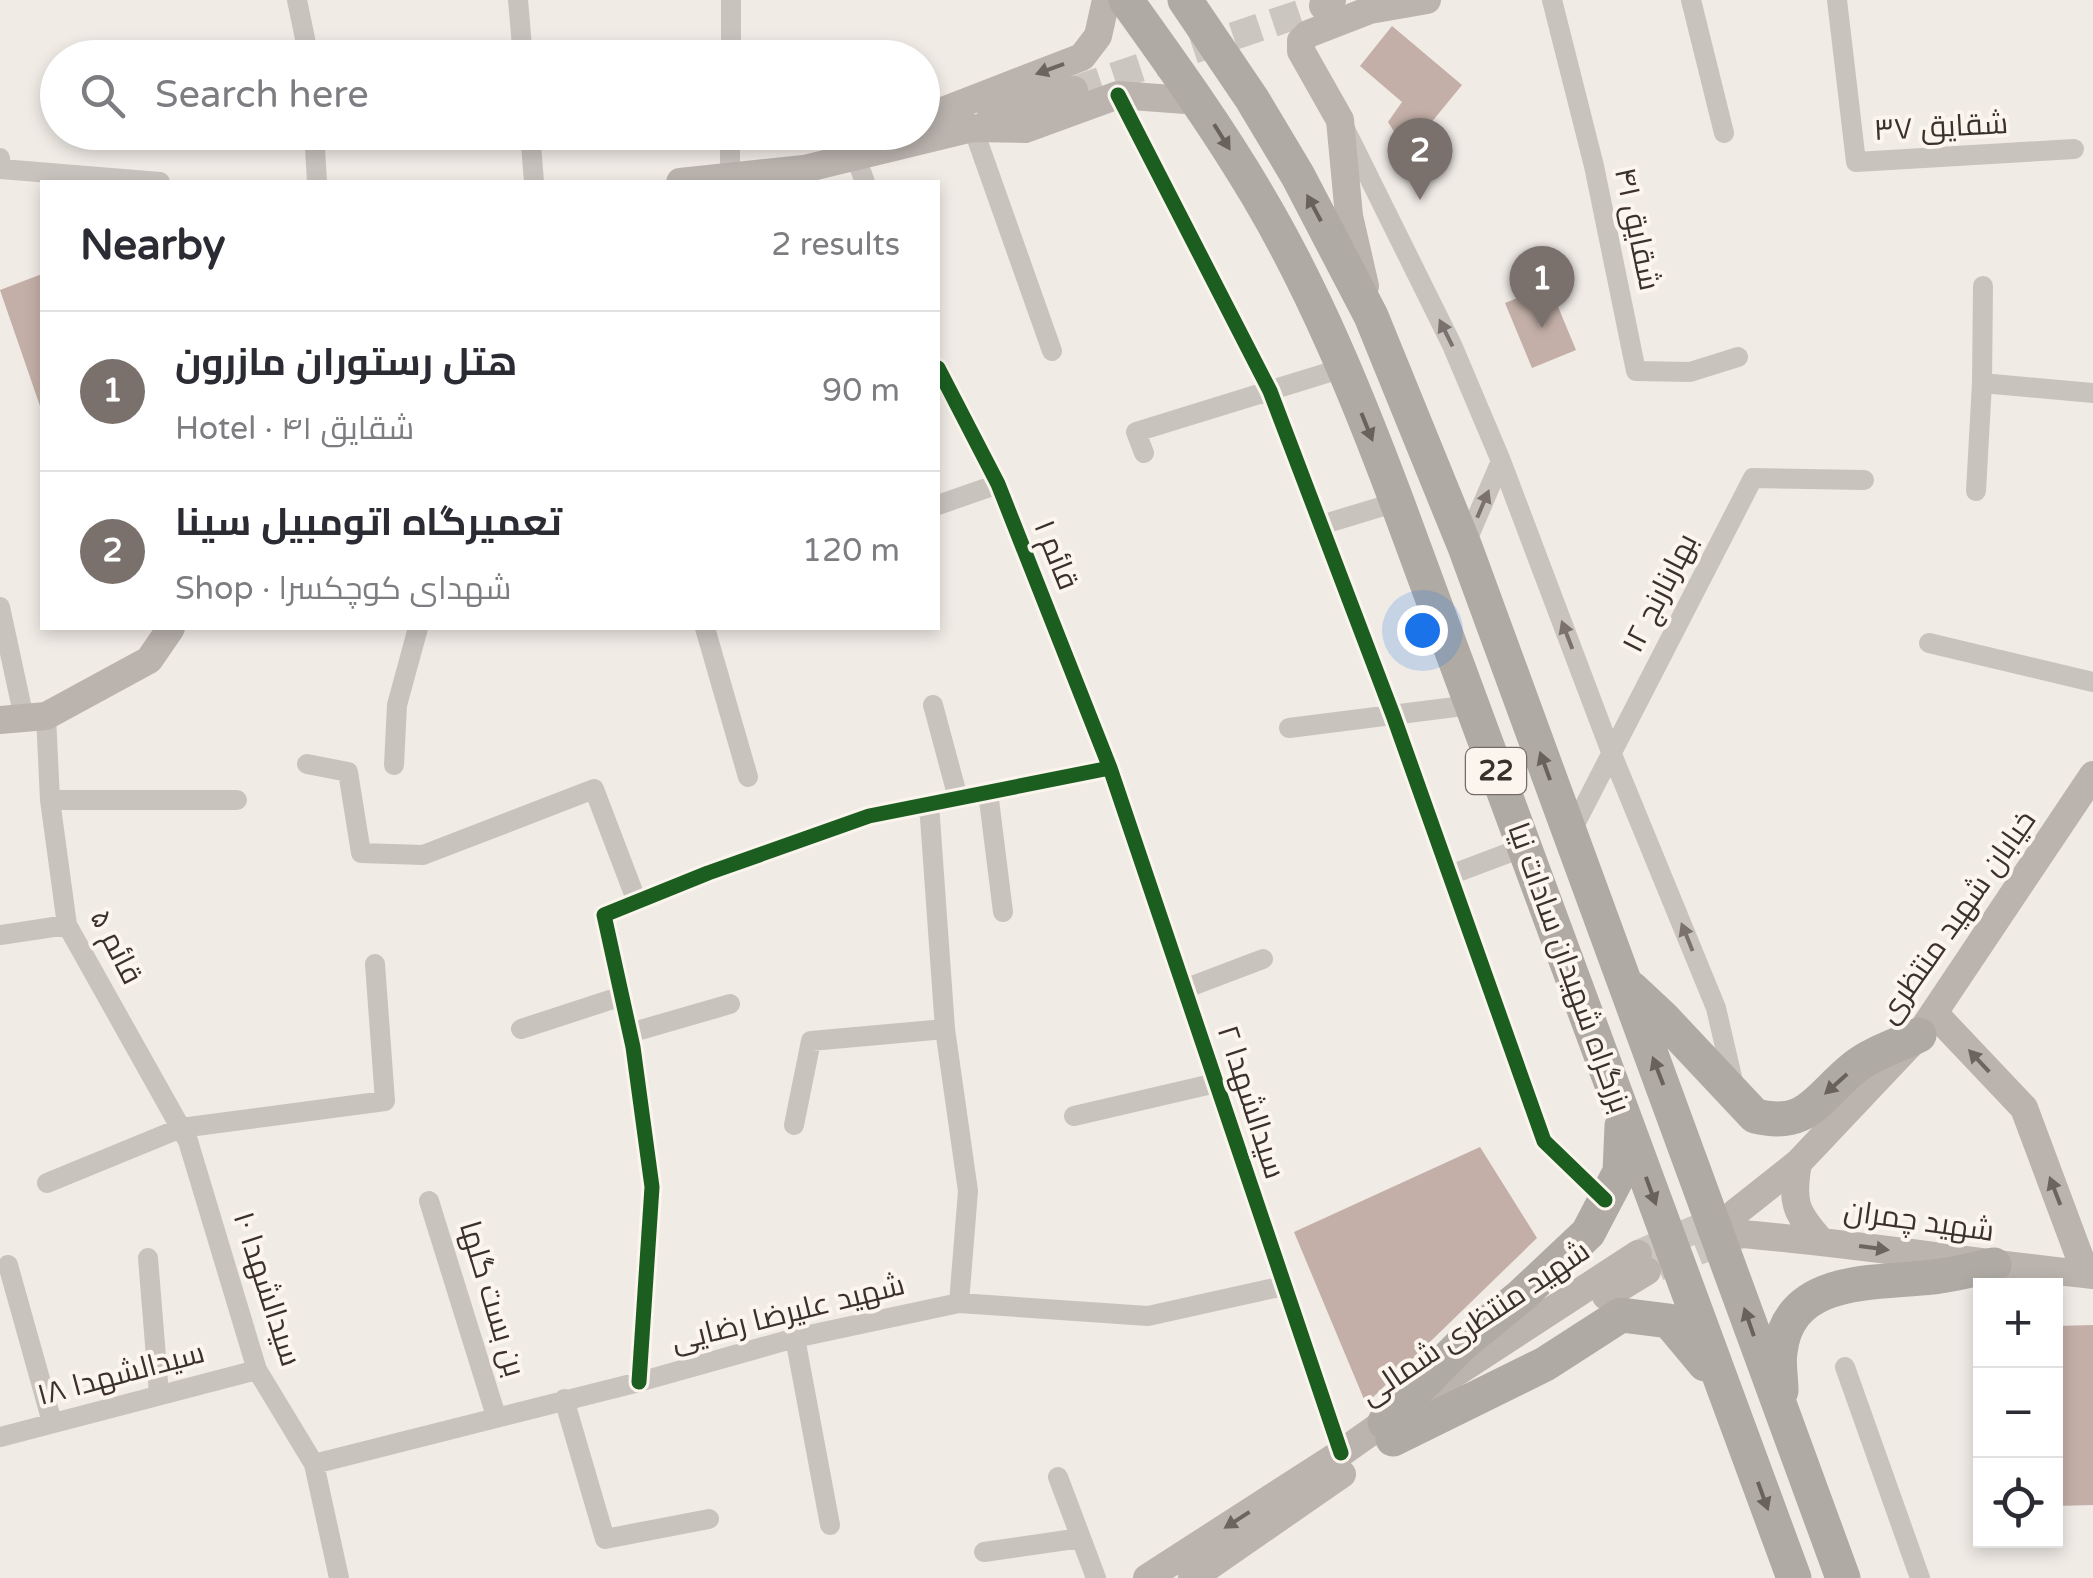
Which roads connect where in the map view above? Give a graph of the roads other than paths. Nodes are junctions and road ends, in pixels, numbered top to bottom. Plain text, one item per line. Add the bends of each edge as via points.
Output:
1 (296, 0) edge
2 (518, 0) edge
3 (731, 0) edge
4 (1106, 0) edge
5 (1126, 0) edge
6 (1186, 0) edge
7 (1332, 0) edge
8 (1427, 0) edge
9 (1552, 0) edge
10 (1691, 0) edge
11 (1838, 0) edge
12 (1370, 10) junction
13 (305, 40) edge
14 (521, 40) edge
15 (731, 40) edge
16 (1074, 90) tunnel mouth
17 (1118, 95) junction
18 (1199, 100) junction
19 (940, 112) edge
20 (1340, 120) junction
21 (973, 128) junction
22 (1724, 133) dead end
23 (940, 140) edge
24 (2074, 149) dead end
25 (315, 150) edge
26 (531, 150) edge
27 (730, 150) edge
28 (876, 150) edge
29 (914, 150) edge
30 (0, 158) edge
31 (860, 170) edge
32 (730, 177) junction
33 (136, 180) edge
34 (317, 180) edge
35 (534, 180) edge
36 (700, 180) edge
37 (1984, 286) dead end
38 (1371, 316) junction
39 (1052, 351) dead end
40 (1738, 356) dead end
41 (1343, 368) junction
42 (940, 372) edge
43 (1982, 383) junction
44 (1270, 391) junction
45 (2093, 394) edge
46 (1144, 453) dead end
47 (1501, 461) junction
48 (1864, 480) dead end
49 (998, 484) junction
50 (1976, 491) dead end
51 (1397, 502) junction
52 (940, 504) edge
53 (1321, 525) junction
54 (1465, 547) junction
55 (0, 607) edge
56 (170, 630) edge
57 (417, 630) edge
58 (706, 630) edge
59 (1929, 643) dead end
60 (2093, 682) edge
61 (933, 705) dead end
62 (1472, 705) junction
63 (1393, 715) junction
64 (23, 718) edge
65 (1289, 728) dead end
66 (1612, 752) junction
67 (307, 764) dead end
68 (394, 765) dead end
69 (1110, 768) junction
70 (2093, 775) edge
71 (748, 777) dead end
72 (988, 792) junction
73 (958, 798) junction
74 (50, 800) junction
75 (236, 800) dead end
76 (928, 804) junction
77 (1570, 834) junction
78 (1524, 847) junction
79 (1450, 875) junction
80 (637, 902) junction
81 (1003, 912) dead end
82 (67, 925) junction
83 (0, 935) edge
84 (1263, 958) dead end
85 (375, 964) dead end
86 (1625, 984) junction
87 (1184, 989) junction
88 (622, 996) junction
89 (730, 1004) dead end
90 (1927, 1024) junction
91 (521, 1029) dead end
92 (946, 1029) junction
93 (630, 1033) junction
94 (1216, 1083) junction
95 (1737, 1096) junction
96 (1623, 1115) junction
97 (1074, 1116) dead end
98 (794, 1125) dead end
99 (181, 1128) junction
100 (1798, 1163) junction
101 (47, 1183) dead end
102 (1605, 1200) junction
103 (430, 1201) dead end
104 (1738, 1223) joint
105 (1822, 1240) junction
106 (148, 1258) dead end
107 (1642, 1262) tunnel mouth
108 (8, 1265) dead end
109 (1994, 1265) junction
110 (2090, 1275) edge
111 (1283, 1286) junction
112 (959, 1303) junction
113 (795, 1338) junction
114 (1845, 1367) dead end
115 (257, 1370) junction
116 (638, 1382) junction
117 (1722, 1384) junction
118 (159, 1394) junction
119 (564, 1398) junction
120 (496, 1416) junction
121 (1782, 1417) junction
122 (52, 1422) junction
123 (1389, 1430) junction
124 (0, 1437) edge
125 (1341, 1453) junction
126 (314, 1464) junction
127 (1058, 1477) dead end
128 (708, 1519) dead end
129 (830, 1525) dead end
130 (1081, 1538) junction
131 (984, 1552) dead end
132 (339, 1578) edge
133 (1096, 1578) edge
134 (1146, 1578) edge
135 (1192, 1578) edge
136 (1794, 1578) edge
137 (1843, 1578) edge
138 (1920, 1578) edge

1 - 13 street
2 - 14 street
3 - 15 street
4 -> 19 main road via 1098,36 1082,57
5 - 18 highway, بزرگراه شهیدان سادات نیا / 22
38 -> 6 highway, بزرگراه شهیدان سادات نیا / 22 via 1298,176
7 - 12 main road via 1323,6
8 - 12 main road
9 - 40 street, شقایق ۴۱ via 1636,371 1690,372
10 - 22 street
11 - 24 street, شقایق ۳۷ via 1856,162
12 - 20 main road via 1301,41
16 - 21 main road
17 - 18 main road
17 - 21 main road via 1025,128
17 - 44 street
18 -> 41 highway, بزرگراه شهیدان سادات نیا / 22 via 1260,199
20 - 38 main road via 1350,216
47 -> 20 street via 1452,345
21 - 23 main road
21 - 39 street
25 - 34 street
26 - 35 street
27 - 32 street
28 - 31 main road
29 - 31 main road
30 - 33 street via 2,169
31 - 32 main road
32 - 36 main road
37 - 43 street
38 - 54 highway, بزرگراه شهیدان سادات نیا / 22
41 - 44 street
41 -> 51 highway, بزرگراه شهیدان سادات نیا / 22
42 - 49 street, قائم ۱
43 - 45 street
43 - 50 street
44 - 46 street via 1136,432
44 - 53 street
54 -> 47 street
66 -> 47 street
48 - 66 street, بهارنارنج ۱۲ via 1753,478
49 - 52 street
49 - 69 street, قائم ۱
51 - 53 street
51 - 62 highway, بزرگراه شهیدان سادات نیا / 22
53 - 63 street
77 -> 54 highway, بزرگراه شهیدان سادات نیا / 22
55 - 64 street, قائم ۵
56 - 64 main road via 149,660
57 - 68 street via 397,704
58 - 71 street
59 - 60 street
61 - 73 street
62 - 63 street
62 - 78 highway, بزرگراه شهیدان سادات نیا / 22
63 - 65 street
63 - 79 street
64 - 74 street, قائم ۵
66 - 77 street, بهارنارنج ۱۲
95 -> 66 street via 1716,1008
67 - 80 street via 348,772 361,852 423,855 594,789
69 - 72 street
69 - 87 street, سیدالشهدا ۲
70 - 90 main road, خیابان شهید منتظری
72 - 73 street
72 - 81 street
73 - 76 street
74 - 75 street
74 - 82 street, قائم ۵
76 - 80 street via 869,816
76 - 92 street
77 - 86 highway, بزرگراه شهیدان سادات نیا / 22
78 - 79 street
78 - 96 highway, بزرگراه شهیدان سادات نیا / 22
79 - 102 street via 1544,1141
80 - 88 street via 604,916
82 - 83 street
82 - 99 street, قائم ۵
84 - 87 street
85 - 99 street via 385,1101
86 - 95 highway
121 -> 86 highway, بزرگراه شهیدان سادات نیا / 22
87 - 94 street, سیدالشهدا ۲
88 - 91 street
88 - 93 street
89 - 93 street
90 -> 95 highway via 1858,1064 1801,1116 1776,1122 1755,1116
90 - 100 main road, خیابان شهید منتظری
110 -> 90 main road via 2024,1108
92 - 98 street via 811,1041
92 - 112 street via 968,1191
93 - 116 street via 652,1187
94 - 97 street
94 - 111 street, سیدالشهدا ۲
96 - 102 highway via 1620,1172
96 -> 117 highway, بزرگراه شهیدان سادات نیا / 22
99 - 101 street
99 - 115 street, سیدالشهدا ۱۰
100 - 104 main road, خیابان شهید منتظری
100 - 105 main road via 1796,1207
102 - 123 highway via 1588,1233 1462,1344
103 - 120 street, بن بست گلها
104 - 105 main road, شهید چمران
105 -> 109 main road, شهید چمران
106 - 118 street
107 - 123 main road, شهید منتظری شمالی
108 - 122 street
109 - 110 main road, شهید چمران
109 - 121 highway via 1831,1288 1808,1301 1780,1350
111 - 112 street, شهید علیرضا رضایی via 1148,1316
111 - 125 street, سیدالشهدا ۲
112 - 113 street, شهید علیرضا رضایی
113 - 116 street, شهید علیرضا رضایی
113 - 129 street
114 - 138 street
115 - 118 street, سیدالشهدا ۱۸
115 - 126 street, سیدالشهدا ۱۰
116 - 119 street, شهید علیرضا رضایی
117 - 123 highway via 1668,1321 1621,1315 1471,1403
117 -> 136 highway, بزرگراه شهیدان سادات نیا / 22
118 - 122 street, سیدالشهدا ۱۸
119 - 120 street, شهید علیرضا رضایی
119 - 128 street via 605,1539
120 - 126 street, شهید علیرضا رضایی
121 - 137 highway, بزرگراه شهیدان سادات نیا / 22
122 - 124 street, سیدالشهدا ۱۸
123 - 125 main road, شهید منتظری شمالی
123 - 135 main road, شهید منتظری شمالی
125 -> 134 main road, شهید منتظری شمالی
126 - 132 street, سیدالشهدا ۱۰
127 - 130 street
130 - 131 street
130 - 133 street

